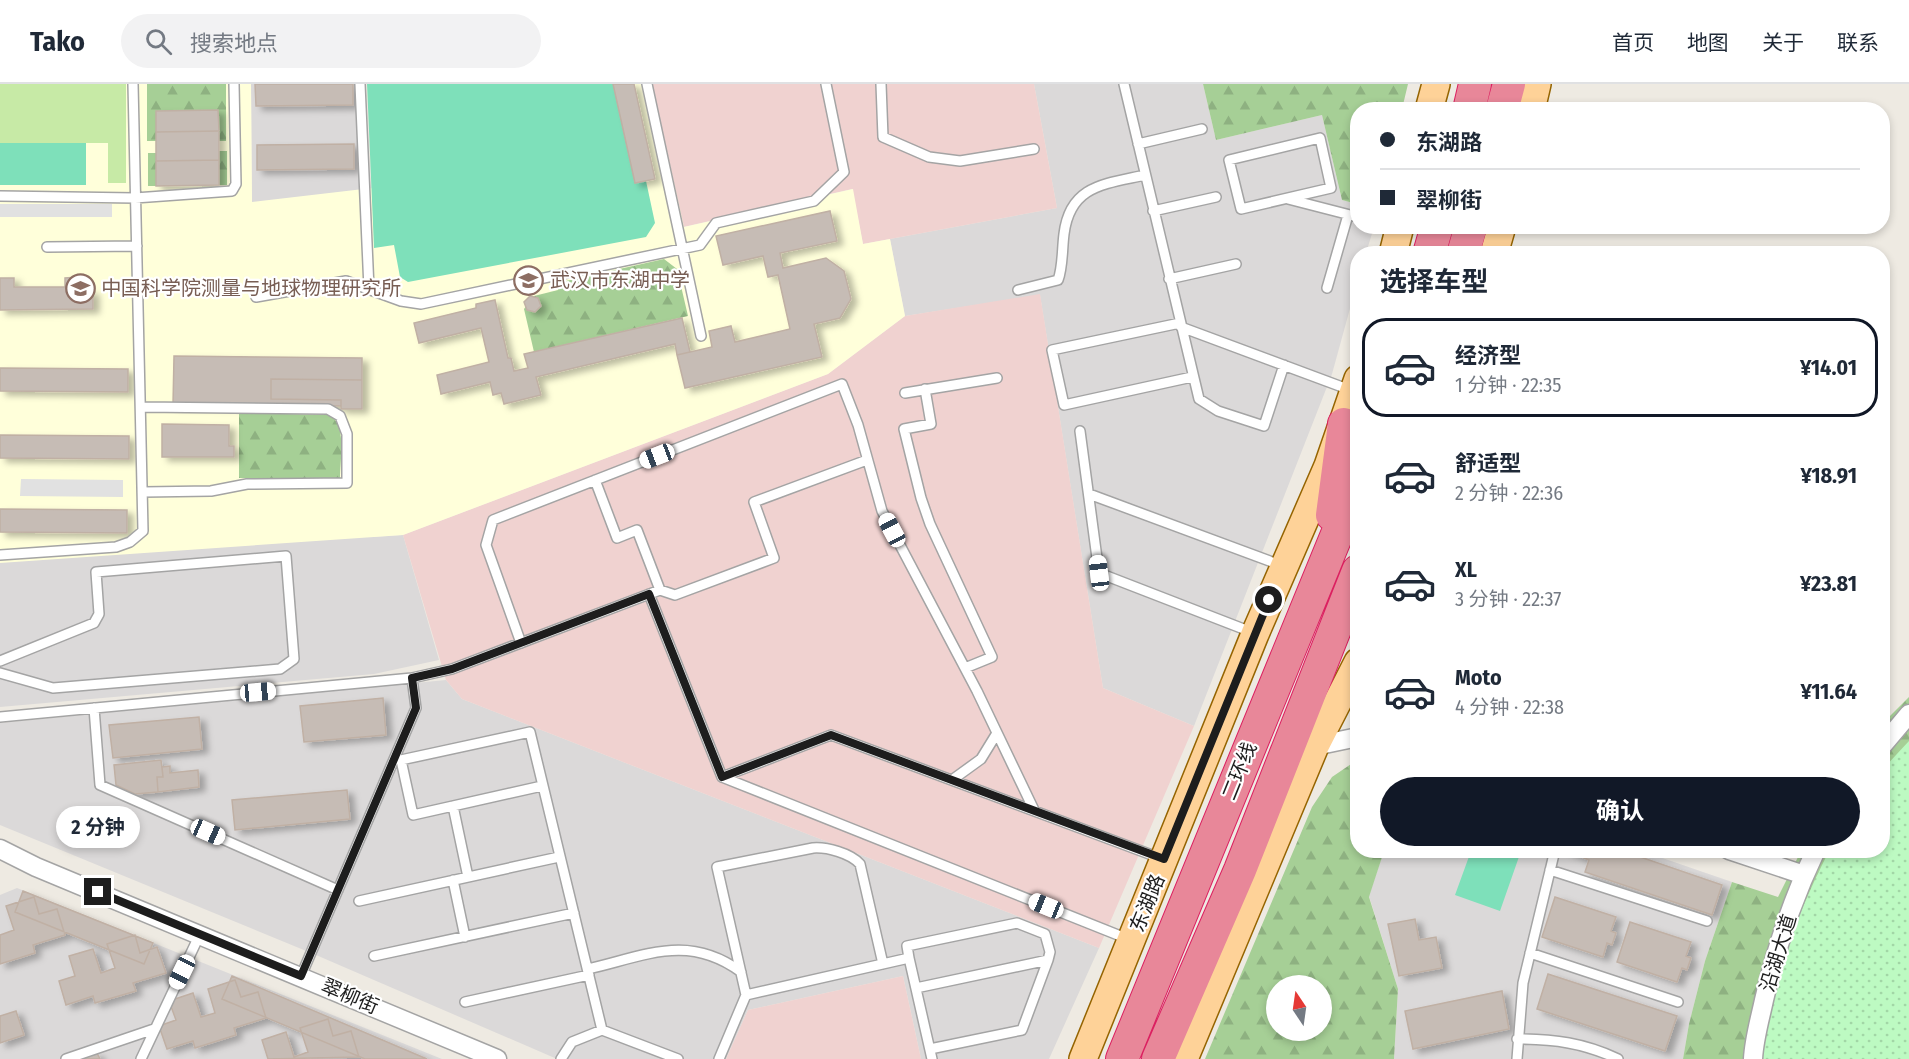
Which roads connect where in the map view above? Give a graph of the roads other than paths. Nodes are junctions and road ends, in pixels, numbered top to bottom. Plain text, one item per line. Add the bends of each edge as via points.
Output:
1 (133, 84) edge
2 (234, 84) edge
3 (360, 84) edge
4 (647, 84) edge
5 (826, 84) edge
6 (881, 84) edge
7 (1124, 84) edge
8 (1436, 84) edge
9 (1475, 84) edge
10 (1509, 84) edge
11 (1537, 84) edge
12 (1432, 102) edge
13 (1471, 102) edge
14 (1504, 102) edge
15 (1533, 102) edge
16 (1202, 129) dead end
17 (1138, 144) junction
18 (1034, 149) dead end
19 (1145, 175) junction
20 (0, 196) edge
21 (1216, 197) dead end
22 (135, 198) junction
23 (1285, 199) junction
24 (1153, 211) junction
25 (1350, 215) edge
26 (1350, 224) edge
27 (137, 246) junction
28 (47, 247) dead end
29 (682, 248) junction
30 (1236, 264) dead end
31 (1169, 279) junction
32 (1327, 288) dead end
33 (369, 289) junction
34 (1017, 290) dead end
35 (256, 297) dead end
36 (1180, 325) junction
37 (701, 336) dead end
38 (1284, 365) junction
39 (1192, 377) junction
40 (997, 378) dead end
41 (1350, 383) edge
42 (926, 389) junction
43 (905, 393) dead end
44 (1350, 404) edge
45 (142, 407) junction
46 (1344, 424) junction
47 (1080, 431) dead end
48 (867, 460) junction
49 (595, 480) junction
50 (144, 492) junction
51 (1089, 494) junction
52 (1350, 503) edge
53 (0, 555) edge
54 (1326, 563) junction
55 (1284, 566) junction
56 (660, 590) junction
57 (1350, 592) edge
58 (649, 594) junction
59 (1255, 634) junction
60 (521, 643) junction
61 (0, 661) edge
62 (965, 668) junction
63 (0, 673) edge
64 (412, 678) junction
65 (1350, 681) edge
66 (94, 708) junction
67 (1909, 714) edge
68 (0, 717) edge
69 (997, 734) junction
70 (1890, 737) edge
71 (1350, 738) edge
72 (1315, 746) junction
73 (722, 777) junction
74 (952, 780) junction
75 (542, 786) junction
76 (453, 806) junction
77 (1034, 810) junction
78 (0, 849) edge
79 (560, 857) junction
80 (1553, 858) edge
81 (1753, 858) edge
82 (1812, 858) edge
83 (1164, 859) junction
84 (0, 865) edge
85 (36, 867) junction
86 (1550, 870) junction
87 (1804, 875) junction
88 (468, 877) junction
89 (453, 880) junction
90 (338, 890) junction
91 (359, 901) dead end
92 (574, 914) junction
93 (1707, 921) dead end
94 (200, 934) junction
95 (465, 937) junction
96 (1132, 940) junction
97 (1530, 953) junction
98 (374, 956) dead end
99 (909, 958) junction
100 (1048, 960) junction
101 (883, 964) junction
102 (588, 972) junction
103 (741, 972) junction
104 (301, 976) junction
105 (916, 988) junction
106 (746, 995) junction
107 (465, 1002) dead end
108 (1677, 1002) dead end
109 (153, 1029) junction
110 (602, 1030) junction
111 (1517, 1039) junction
112 (931, 1054) edge
113 (66, 1059) edge
114 (141, 1059) edge
115 (497, 1059) edge
116 (561, 1059) edge
117 (678, 1059) edge
118 (719, 1059) edge
119 (1083, 1059) edge
120 (1122, 1059) edge
121 (1158, 1059) edge
122 (1184, 1059) edge
123 (1517, 1059) edge
124 (1618, 1059) edge
125 (1753, 1059) edge

1 - 22 lane
2 - 22 lane via 234,190
3 - 33 lane
4 - 29 lane
5 - 29 lane via 844,165 837,180 814,201 716,223 700,244
6 - 18 lane via 883,137 929,157 960,161
7 - 17 lane
8 - 12 main road
9 - 13 highway
10 - 14 highway
11 - 15 main road
16 - 17 lane
17 - 19 lane
19 - 24 lane
19 - 34 lane via 1085,192 1065,223 1058,280
20 - 22 lane
21 - 24 lane
22 - 27 lane
23 - 23 lane via 1331,188 1320,138 1229,160 1241,209
23 - 25 lane
24 - 31 lane
26 - 32 lane
27 - 28 lane
27 - 45 lane
29 - 33 lane via 421,304
29 - 37 lane
30 - 31 lane
31 - 36 lane
33 - 35 lane via 340,281
36 - 38 lane
36 - 39 lane
36 - 39 lane via 1052,350 1064,405
38 - 39 lane via 1264,426 1206,405 1199,399
38 - 41 lane
40 - 42 lane
42 - 43 lane
42 - 62 lane via 931,424 904,429 913,470 930,524 992,657
44 - 46 main road, 东湖路
45 - 50 lane
45 - 50 lane via 328,409 340,416 347,434 347,483 247,484 211,491
46 - 54 highway
46 - 55 main road, 东湖路
47 - 51 lane
48 - 49 lane via 842,384
48 - 56 lane via 754,502 774,558 675,595
48 - 62 lane via 882,511
49 - 56 lane via 618,538 637,530
49 - 60 lane via 493,520 486,545
50 - 53 lane via 143,531 130,542 108,548
51 - 55 lane
51 - 59 lane via 1099,573
52 - 54 highway, 二环线
54 - 120 highway, 二环线
55 - 59 main road, 东湖路
56 - 58 lane
57 - 121 highway, 二环线 via 1240,870
58 - 60 lane
58 - 73 lane
59 - 83 main road, 东湖路
60 - 64 lane via 452,669
61 - 63 lane via 94,622 99,614 96,572 286,556 294,659 280,669 53,688
62 - 69 lane
64 - 66 lane
64 - 90 lane via 416,708
65 - 72 main road
66 - 68 lane
66 - 90 lane via 100,784
67 - 70 street
69 - 74 lane via 981,759
69 - 77 lane
71 - 72 street
72 - 122 main road
73 - 74 lane via 831,735
73 - 96 lane
74 - 77 lane
75 - 76 lane
75 - 76 lane via 530,732 401,760 413,815
75 - 79 lane
76 - 88 lane
77 - 83 lane
78 - 85 street, 翠柳街
79 - 88 lane
79 - 92 lane
80 - 86 lane
81 - 87 street
82 - 87 street, 沿湖大道
83 - 96 main road, 东湖路
84 - 85 street, 翠柳街
85 - 94 street, 翠柳街
86 - 93 lane
86 - 97 lane
87 - 125 street, 沿湖大道 via 1772,968
88 - 89 lane
89 - 91 lane
89 - 95 lane
90 - 104 lane
92 - 95 lane
92 - 102 lane
94 - 104 street, 翠柳街
94 - 109 lane
95 - 98 lane
96 - 119 main road, 东湖路
97 - 108 lane
97 - 111 lane
99 - 100 lane via 906,946 1017,923 1045,934
99 - 101 lane
99 - 105 lane
100 - 105 lane
100 - 112 lane via 1022,1030
101 - 103 lane via 860,864 823,848 813,848 717,867
101 - 106 lane
102 - 103 lane via 663,951 688,949 714,956
102 - 107 lane
102 - 110 lane
103 - 106 lane
104 - 115 street, 翠柳街
105 - 112 lane
106 - 118 lane
109 - 113 lane
109 - 114 lane
110 - 116 lane via 572,1042
110 - 117 lane
111 - 123 lane
111 - 124 lane via 1579,1043

